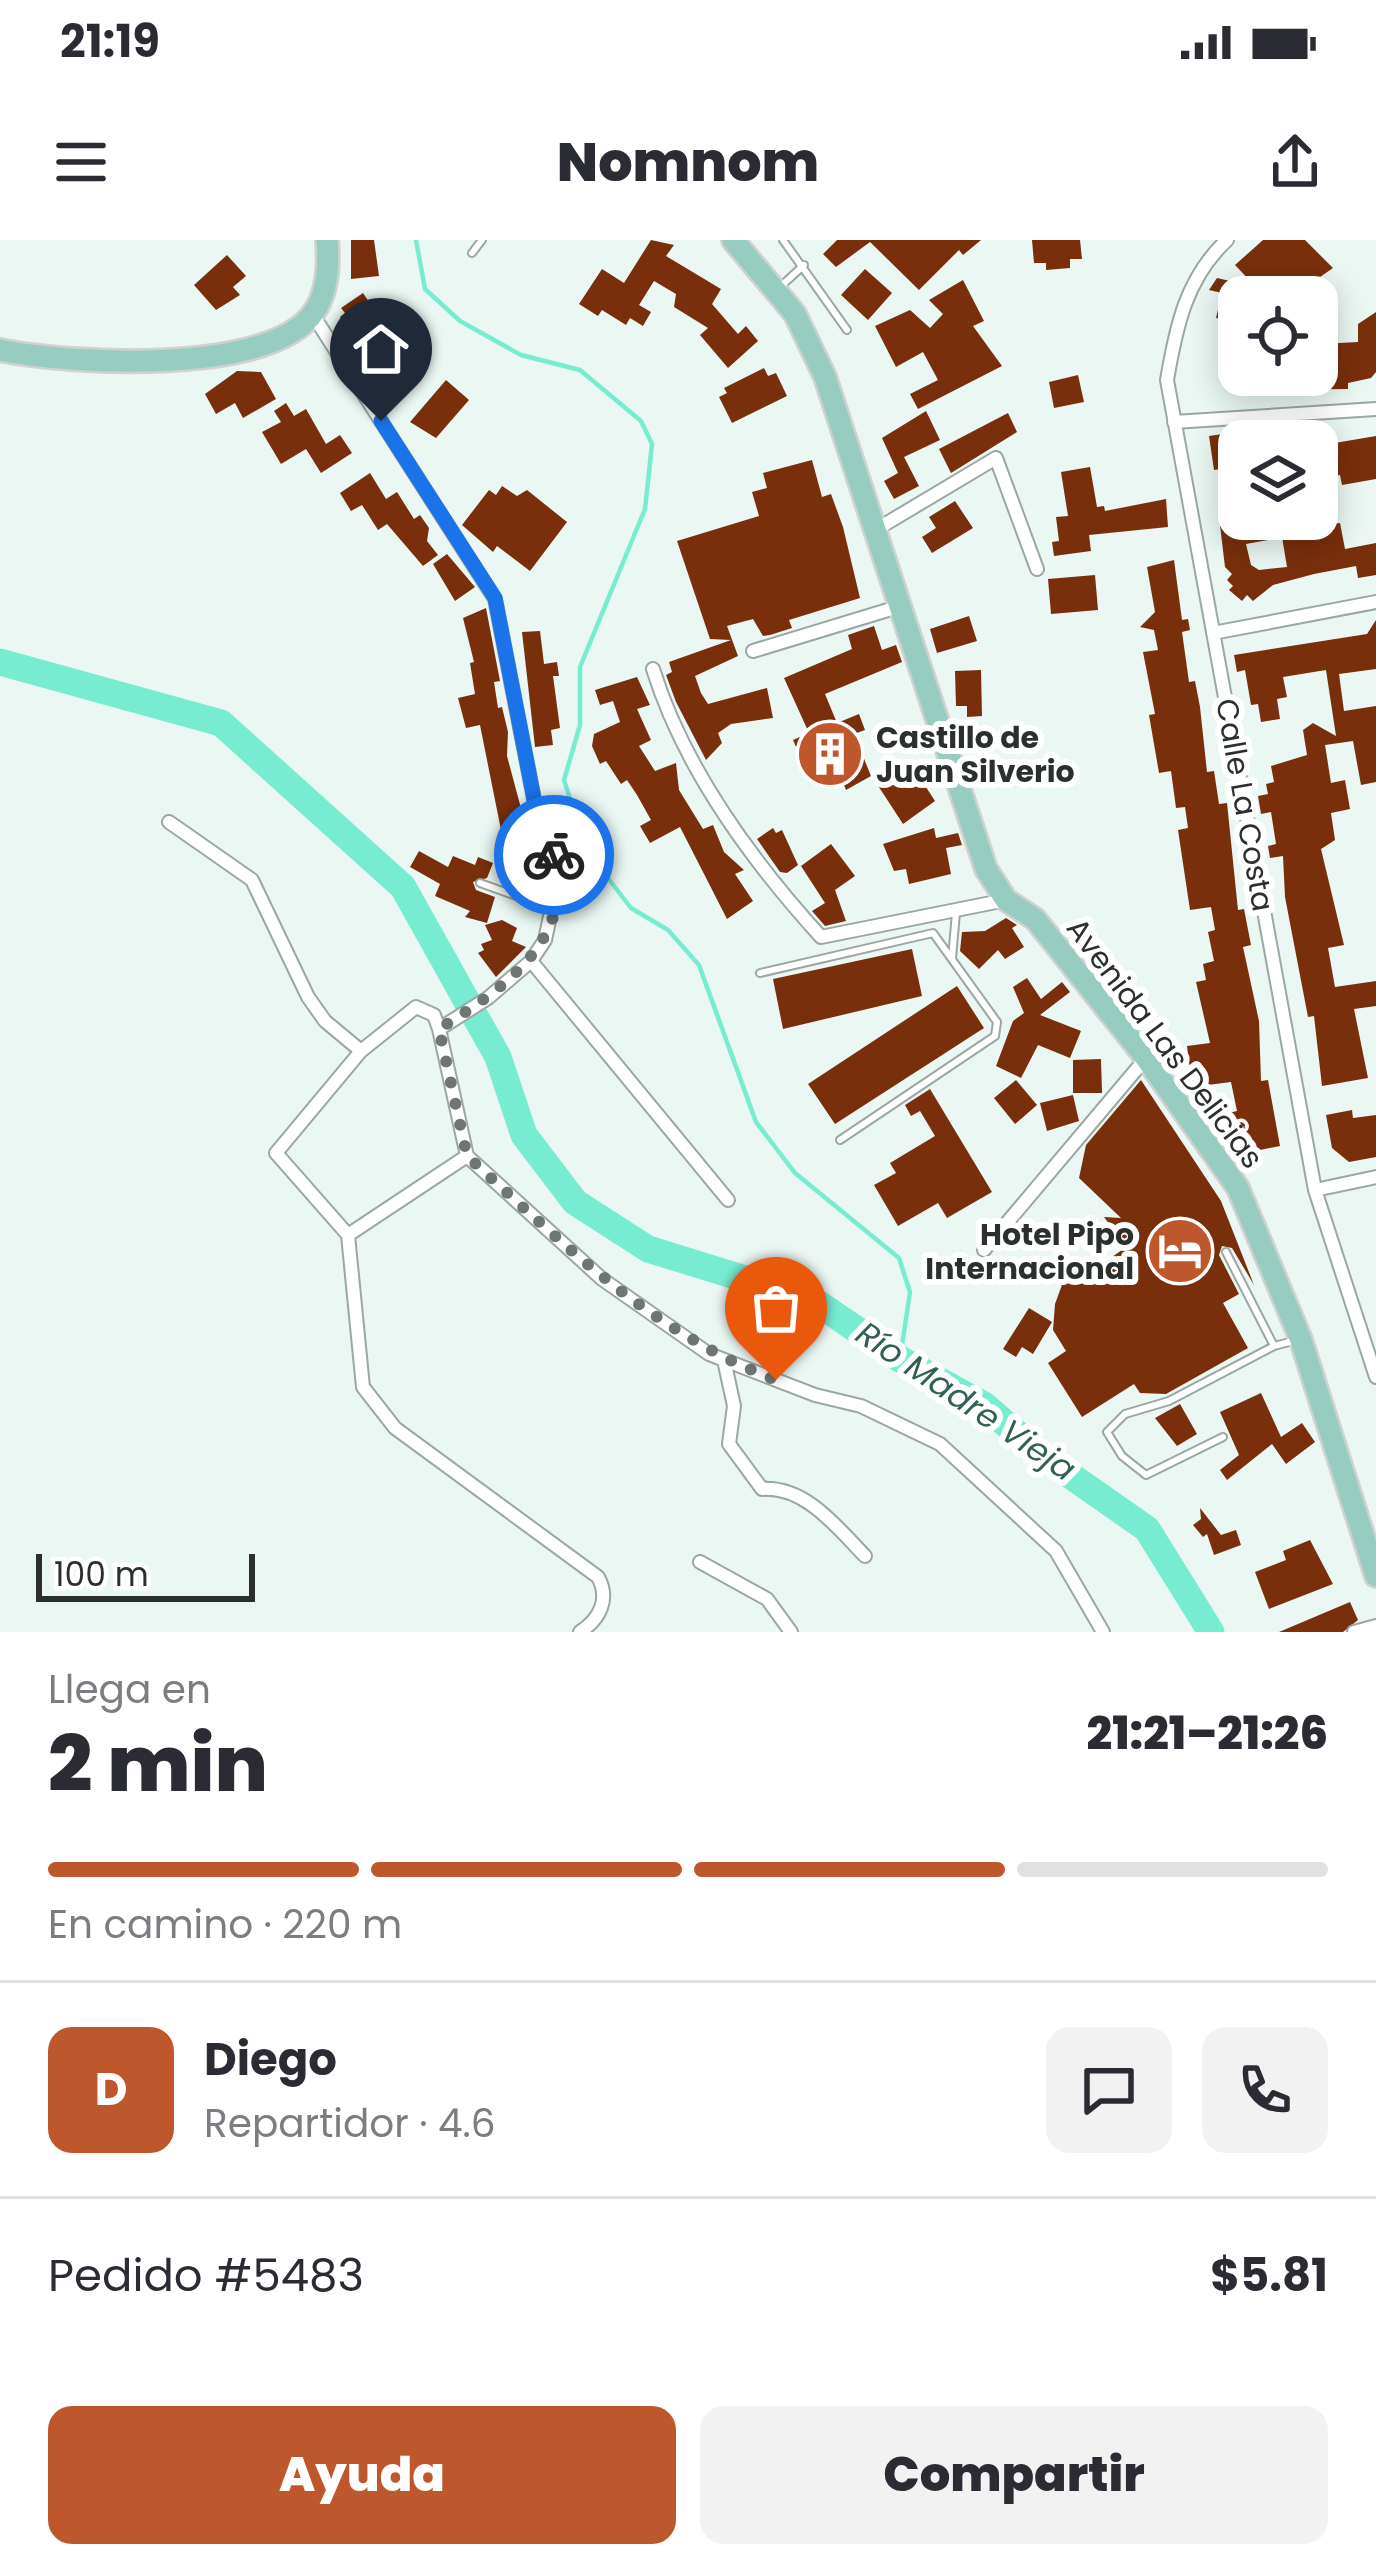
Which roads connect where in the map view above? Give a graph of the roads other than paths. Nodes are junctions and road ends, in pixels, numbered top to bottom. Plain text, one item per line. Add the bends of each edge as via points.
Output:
1 (327, 240) edge
2 (482, 240) edge
3 (733, 240) edge
4 (783, 240) edge
5 (1227, 240) edge
6 (472, 253) dead end
7 (804, 265) junction
8 (776, 290) junction
9 (313, 315) junction
10 (847, 330) dead end
11 (0, 350) edge
12 (1376, 409) edge
13 (1174, 422) junction
14 (877, 529) junction
15 (1037, 569) dead end
16 (1376, 602) edge
17 (901, 606) junction
18 (1213, 633) junction
19 (753, 651) dead end
20 (652, 669) dead end
21 (169, 822) dead end
22 (480, 883) dead end
23 (1006, 900) junction
24 (553, 909) junction
25 (956, 910) junction
26 (952, 958) junction
27 (531, 961) junction
28 (760, 973) dead end
29 (439, 1029) junction
30 (361, 1051) junction
31 (1145, 1058) junction
32 (840, 1141) dead end
33 (467, 1156) junction
34 (1376, 1177) edge
35 (1315, 1190) junction
36 (728, 1200) dead end
37 (348, 1234) junction
38 (984, 1250) dead end
39 (1226, 1252) dead end
40 (1300, 1340) junction
41 (1274, 1346) junction
42 (724, 1360) junction
43 (1376, 1377) edge
44 (1223, 1437) dead end
45 (865, 1556) dead end
46 (700, 1562) dead end
47 (1376, 1576) edge
48 (1376, 1626) edge
49 (580, 1632) edge
50 (791, 1632) edge
51 (1103, 1632) edge
52 (1354, 1632) edge

1 - 9 main road via 329,266
2 - 6 lane
3 - 8 main road, Avenida Las Delicias
4 - 7 lane
5 - 13 street, Calle La Costa via 1208,257 1178,315 1167,380
7 - 8 lane
7 - 10 lane
8 - 14 main road, Avenida Las Delicias via 825,377
9 - 11 main road via 242,349 145,365
9 - 24 street via 495,598 534,799 559,874
12 - 13 street
13 - 18 street, Calle La Costa
14 - 15 street via 996,458
14 - 17 main road, Avenida Las Delicias
16 - 18 street
17 - 19 street
17 - 23 main road, Avenida Las Delicias via 986,869
18 - 35 street, Calle La Costa
20 - 25 street via 697,768 767,878 820,938
21 - 30 street via 252,880 308,997
22 - 24 lane
23 - 25 street
23 - 31 main road, Avenida Las Delicias via 1035,919
24 - 27 street
25 - 26 lane
26 - 28 lane via 933,933
26 - 32 lane via 997,1022 995,1036
27 - 29 street
27 - 36 street
29 - 30 street via 434,1015 416,1007
29 - 33 street
30 - 37 street via 276,1153
31 - 38 street
31 - 40 main road, Avenida Las Delicias via 1238,1188
33 - 37 street
33 - 42 street via 602,1279
34 - 35 street
35 - 43 street, Calle La Costa
37 - 49 street via 363,1387 395,1428 598,1577 603,1607
39 - 41 lane
40 - 41 lane
40 - 47 main road, Avenida Las Delicias
41 - 44 lane via 1169,1401 1126,1414 1107,1432 1146,1474
42 - 45 street via 734,1454 762,1489 778,1487 812,1504
42 - 51 street via 861,1406 940,1444 1056,1551
46 - 50 street via 766,1599
48 - 52 street

